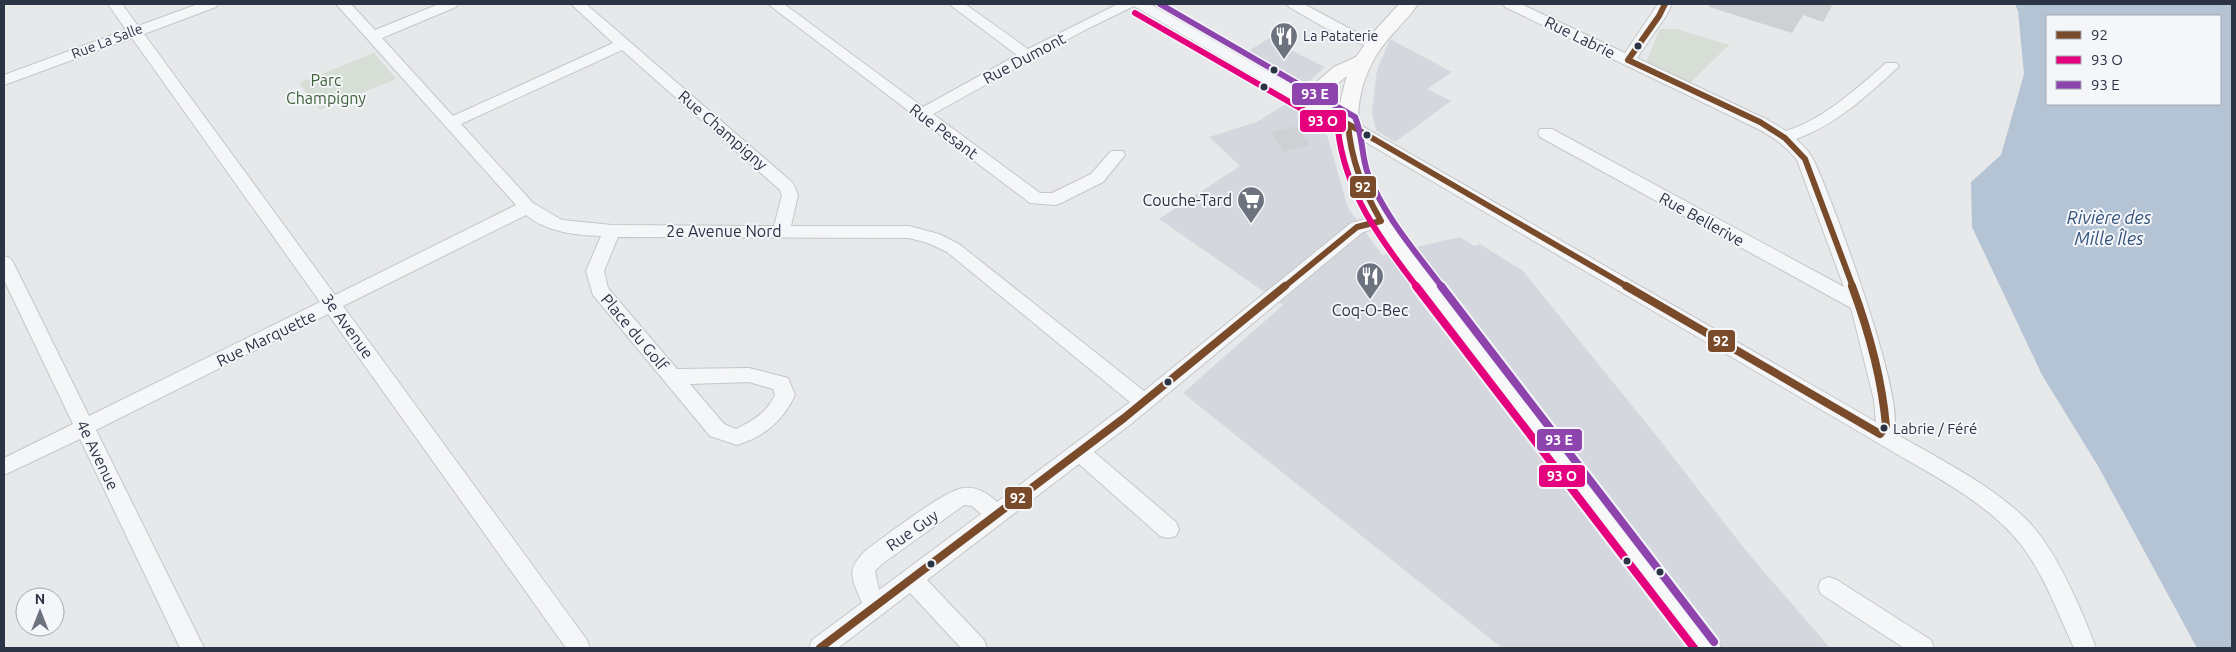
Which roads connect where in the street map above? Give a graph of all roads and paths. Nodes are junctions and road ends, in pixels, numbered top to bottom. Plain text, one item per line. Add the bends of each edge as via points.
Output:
1 (115, 4) edge
2 (211, 4) edge
3 (343, 4) edge
4 (451, 4) edge
5 (578, 4) edge
6 (775, 4) edge
7 (956, 4) edge
8 (1129, 4) edge
9 (1140, 4) edge
10 (1294, 4) edge
11 (1409, 4) edge
12 (1510, 4) edge
13 (1665, 4) edge
14 (134, 31) junction
15 (372, 37) junction
16 (1374, 43) junction
17 (623, 44) junction
18 (1027, 56) junction
19 (1628, 60) junction
20 (1363, 61) junction
21 (1891, 66) dead end
22 (4, 80) edge
23 (1305, 100) junction
24 (921, 114) junction
25 (450, 123) junction
26 (1348, 124) junction
27 (1546, 133) dead end
28 (1785, 137) junction
29 (1117, 155) dead end
30 (527, 207) junction
31 (1381, 221) junction
32 (612, 231) junction
33 (782, 231) junction
34 (4, 262) edge
35 (1859, 304) junction
36 (333, 305) junction
37 (672, 377) junction
38 (1143, 401) junction
39 (85, 427) junction
40 (1880, 434) junction
41 (1080, 452) junction
42 (4, 467) edge
43 (996, 514) junction
44 (1168, 529) dead end
45 (912, 579) junction
46 (1829, 587) dead end
47 (875, 606) junction
48 (192, 648) edge
49 (579, 648) edge
50 (820, 648) edge
51 (976, 648) edge
52 (1706, 648) edge
53 (1923, 648) edge
54 (2085, 648) edge

1 - 14 street, 3e Avenue
2 - 14 street, Rue La Salle
3 - 15 street, 2e Avenue Nord
4 - 15 street
5 - 17 street, Rue Champigny
6 - 24 street, Rue Pesant
7 - 18 street
8 - 18 street, Rue Dumont
9 - 23 street
10 - 16 street via 1349,34
11 - 16 main road
12 - 19 street, Rue Labrie
13 - 19 street
14 - 22 street, Rue La Salle
14 - 36 street, 3e Avenue
15 - 25 street, 2e Avenue Nord
16 - 20 main road
17 - 25 street
17 - 33 street, Rue Champigny via 787,186 790,195
18 - 24 street, Rue Dumont
19 - 28 street, Rue Labrie
20 - 23 main road via 1341,71
20 - 26 main road via 1353,84
21 - 28 street via 1838,109 1797,134
23 - 26 street
24 - 29 street, Rue Pesant via 1036,199 1055,199 1096,178
25 - 30 street, 2e Avenue Nord
26 - 31 main road via 1355,169
26 - 40 street
27 - 35 street, Rue Bellerive
28 - 35 street, Rue Labrie via 1806,159
30 - 32 street, 2e Avenue Nord via 540,218 565,228
30 - 36 street, Rue Marquette
31 - 38 street via 1357,227
31 - 52 main road
32 - 33 street, 2e Avenue Nord
32 - 37 street, Place du Golf via 595,271 599,290
33 - 38 street, 2e Avenue Nord via 909,232 933,238 953,248
34 - 39 street, 4e Avenue
35 - 40 street, Rue Labrie via 1884,400 1886,426
36 - 39 street, Rue Marquette
36 - 49 street, 3e Avenue
37 - 37 street, Place du Golf via 717,430 737,437 758,429 779,410 785,395 780,383 749,375
38 - 41 street
39 - 42 street, Rue Marquette
39 - 48 street, 4e Avenue
40 - 54 street via 1986,500 2030,539 2049,570
41 - 43 street
41 - 44 street
43 - 45 street
43 - 47 street, Rue Guy via 978,498 967,495 958,498 874,557 863,568 863,576
45 - 47 street
45 - 51 street
46 - 53 street
47 - 50 street

